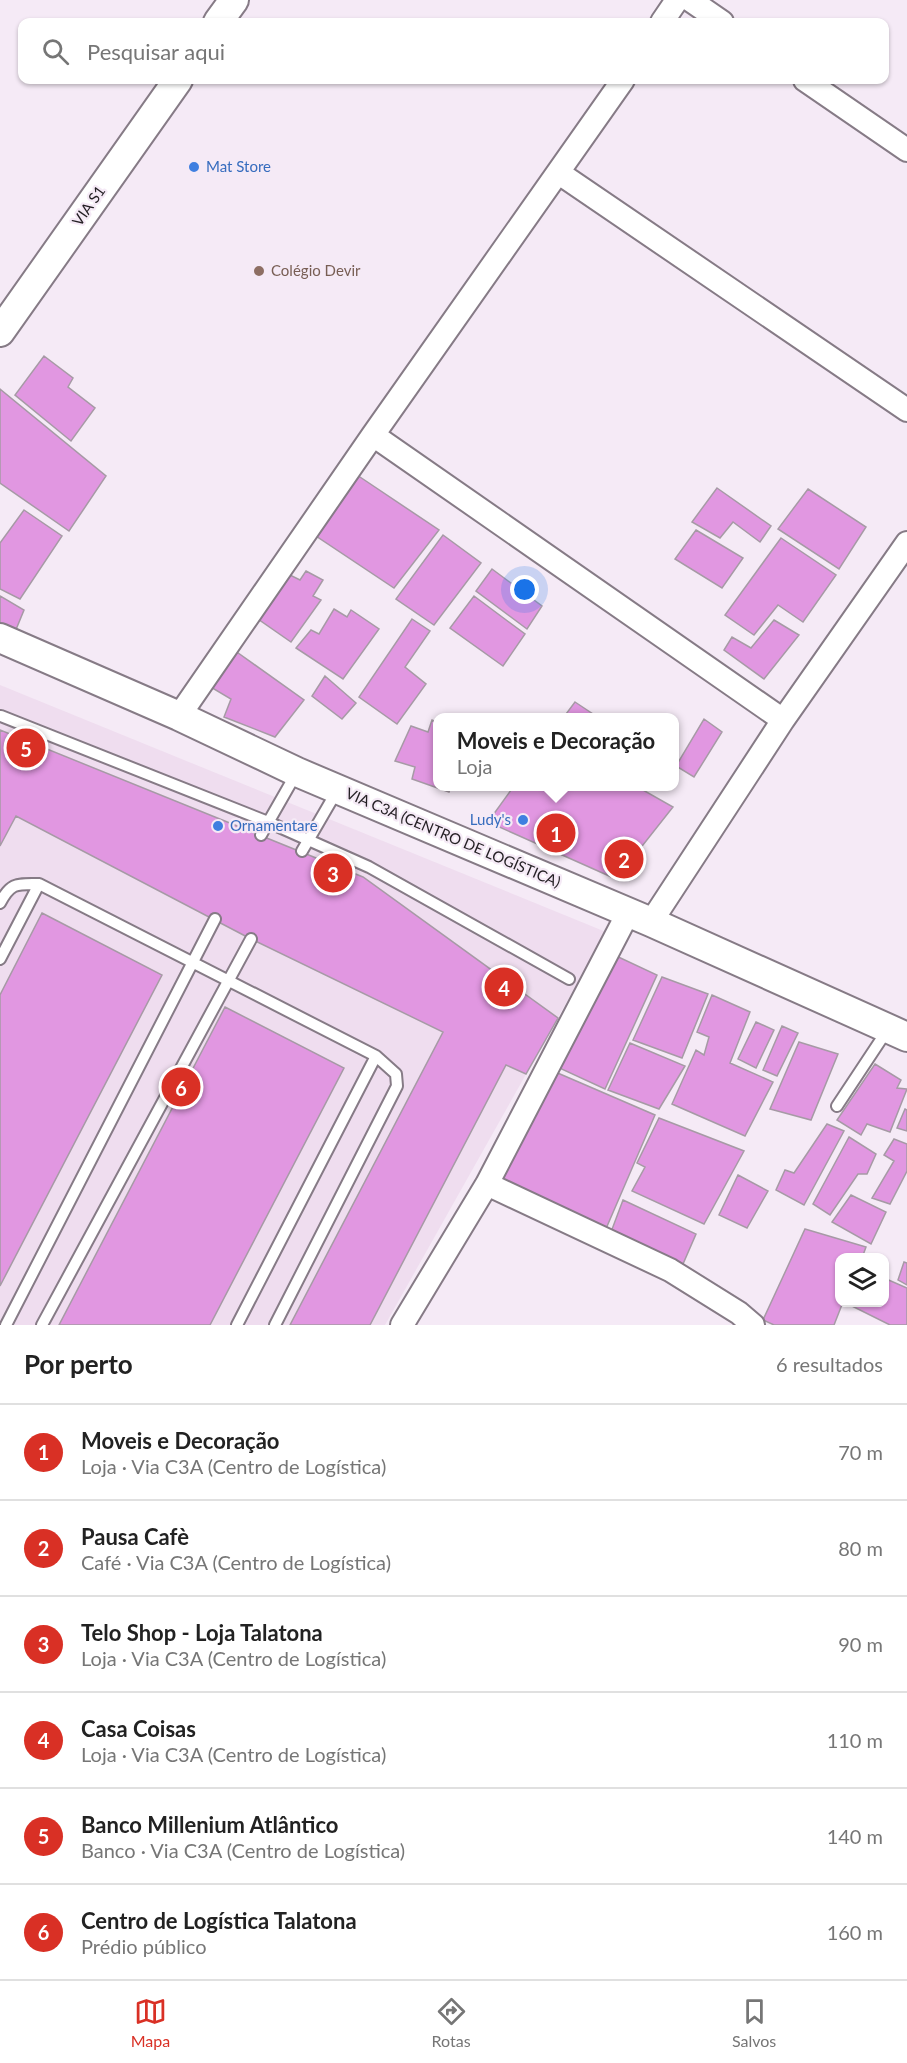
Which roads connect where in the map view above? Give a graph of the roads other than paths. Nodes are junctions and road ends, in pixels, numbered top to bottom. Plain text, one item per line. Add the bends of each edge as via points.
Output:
1 (234, 0) edge
2 (677, 0) edge
3 (690, 0) edge
4 (221, 18) edge
5 (665, 18) edge
6 (716, 18) edge
7 (175, 84) edge
8 (620, 84) edge
9 (811, 84) edge
10 (907, 150) edge
11 (559, 173) junction
12 (0, 332) edge
13 (907, 410) edge
14 (373, 435) junction
15 (907, 543) edge
16 (2, 643) edge
17 (1, 716) edge
18 (179, 716) junction
19 (783, 720) junction
20 (297, 771) junction
21 (338, 789) junction
22 (268, 822) junction
23 (261, 835) dead end
24 (308, 841) junction
25 (302, 852) dead end
26 (39, 884) junction
27 (0, 903) edge
28 (640, 917) junction
29 (215, 919) dead end
30 (251, 939) dead end
31 (0, 959) edge
32 (192, 962) junction
33 (569, 979) dead end
34 (228, 980) junction
35 (897, 1033) edge
36 (376, 1056) junction
37 (837, 1106) dead end
38 (487, 1184) junction
39 (6, 1325) edge
40 (42, 1325) edge
41 (237, 1325) edge
42 (275, 1325) edge
43 (402, 1325) edge
44 (753, 1325) edge

1 - 4 street
2 - 5 street
3 - 6 street
7 - 12 street, VIA S1
8 - 11 street
9 - 10 street
11 - 13 street
11 - 14 street
14 - 18 street
14 - 19 street
15 - 19 street
16 - 18 street, VIA C3A (CENTRO DE LOGÍSTICA)
17 - 22 lane
18 - 20 street, VIA C3A (CENTRO DE LOGÍSTICA)
19 - 28 street
20 - 21 street, VIA C3A (CENTRO DE LOGÍSTICA)
20 - 22 lane
21 - 24 lane
21 - 28 street, VIA C3A (CENTRO DE LOGÍSTICA)
22 - 23 lane
22 - 24 lane
24 - 25 lane
24 - 33 lane via 369,867
26 - 27 lane via 15,885
26 - 31 lane
26 - 32 lane
28 - 35 street, VIA C3A (CENTRO DE LOGÍSTICA)
28 - 38 street
29 - 32 lane
30 - 34 lane
32 - 34 lane
32 - 39 lane
34 - 36 lane
34 - 40 lane
35 - 37 lane
36 - 41 lane
36 - 42 lane via 396,1074 397,1086
38 - 43 street
38 - 44 street via 670,1270

